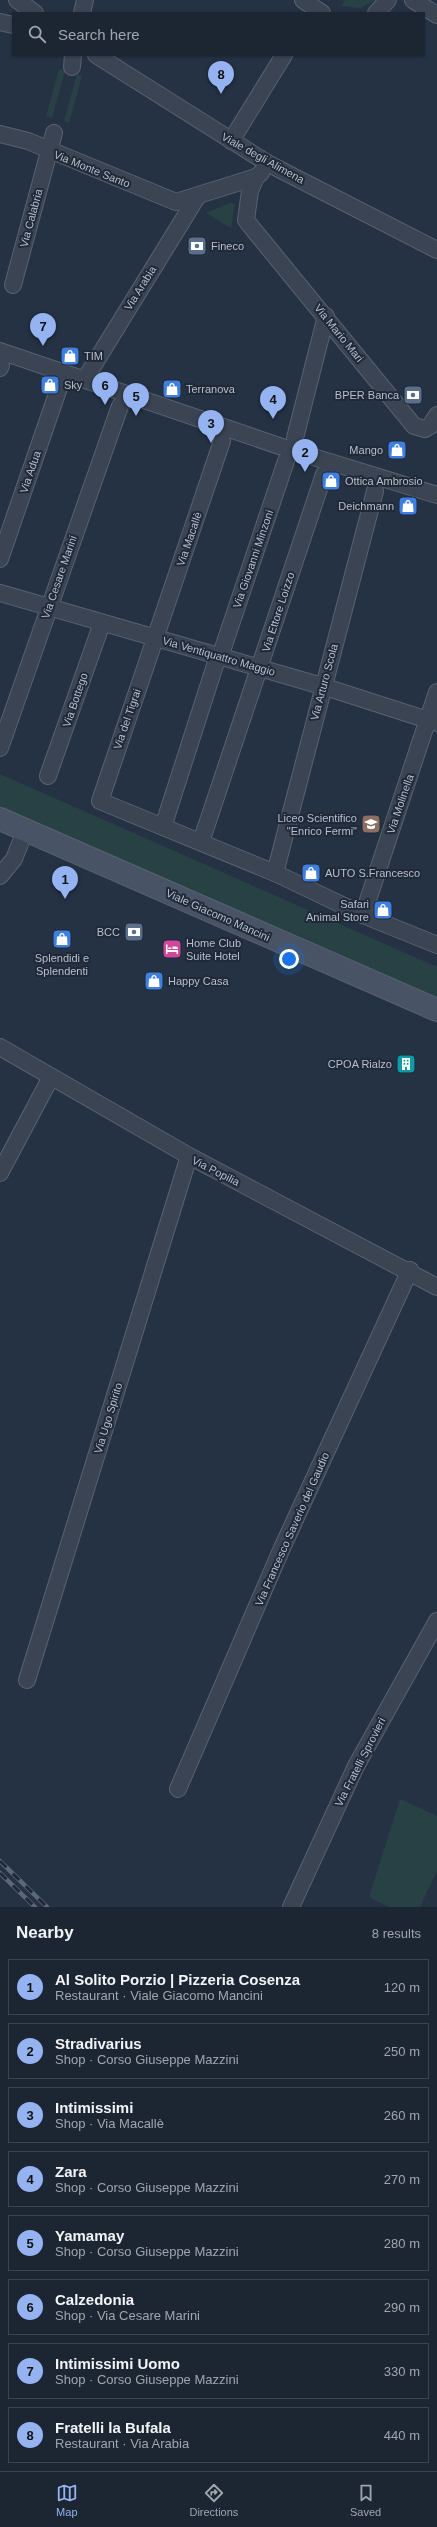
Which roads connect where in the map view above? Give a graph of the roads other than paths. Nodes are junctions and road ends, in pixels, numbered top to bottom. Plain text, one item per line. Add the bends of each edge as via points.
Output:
1 (17, 0) edge
2 (85, 0) edge
3 (388, 0) edge
4 (413, 0) edge
5 (34, 12) edge
6 (82, 12) edge
7 (377, 12) edge
8 (437, 15) edge
9 (0, 22) edge
10 (12, 25) edge
11 (98, 56) edge
12 (283, 56) edge
13 (54, 133) dead end
14 (0, 134) edge
15 (231, 141) junction
16 (49, 151) junction
17 (270, 164) junction
18 (256, 177) junction
19 (190, 199) junction
20 (437, 250) edge
21 (13, 285) dead end
22 (326, 316) junction
23 (0, 361) edge
24 (85, 379) junction
25 (60, 386) dead end
26 (120, 406) dead end
27 (436, 417) edge
28 (295, 438) dead end
29 (222, 441) dead end
30 (286, 462) dead end
31 (324, 474) dead end
32 (375, 491) dead end
33 (437, 495) edge
34 (0, 559) edge
35 (0, 594) edge
36 (48, 608) junction
37 (102, 623) junction
38 (155, 638) junction
39 (219, 656) junction
40 (260, 668) junction
41 (322, 686) junction
42 (437, 692) edge
43 (433, 722) edge
44 (0, 748) edge
45 (48, 776) dead end
46 (0, 819) edge
47 (163, 827) junction
48 (25, 830) junction
49 (201, 842) junction
50 (275, 873) junction
51 (0, 876) edge
52 (363, 915) junction
53 (437, 945) edge
54 (437, 1010) edge
55 (0, 1047) edge
56 (51, 1077) junction
57 (189, 1156) junction
58 (0, 1173) edge
59 (410, 1270) junction
60 (437, 1287) edge
61 (437, 1621) edge
62 (27, 1680) dead end
63 (178, 1789) dead end
64 (291, 1907) edge

1 - 5 street
2 - 6 street
3 - 7 street
4 - 8 street
9 - 10 street
11 - 15 street, Viale degli Alimena
12 - 15 street
13 - 16 street, Via Calabria
14 - 16 street, Via Monte Santo via 28,141
15 - 17 street, Viale degli Alimena
16 - 19 street, Via Monte Santo via 166,199
16 - 21 street, Via Calabria
17 - 18 street
17 - 20 street, Viale degli Alimena
18 - 19 street
18 - 22 street, Via Mario Mari via 250,192 246,220
19 - 24 street, Via Arabia
22 - 27 street, Via Mario Mari via 414,426 425,429
22 - 28 street
23 - 24 street
24 - 33 street via 324,461
25 - 34 street, Via Adua
26 - 36 street, Via Cesare Marini
29 - 38 street, Via Macallè
30 - 39 street, Via Giovanni Minzoni
31 - 40 street, Via Ettore Loizzo
32 - 41 street, Via Arturo Scola
35 - 36 street, Via Ventiquattro Maggio
36 - 37 street, Via Ventiquattro Maggio
36 - 44 street, Via Cesare Marini
37 - 38 street, Via Ventiquattro Maggio
37 - 45 street, Via Bottego
38 - 39 street, Via Ventiquattro Maggio
38 - 47 street, Via del Tigrai via 100,801
39 - 40 street, Via Ventiquattro Maggio
39 - 47 street, Via Giovanni Minzoni
40 - 41 street, Via Ventiquattro Maggio
40 - 49 street, Via Ettore Loizzo
41 - 43 street, Via Ventiquattro Maggio
41 - 50 street, Via Arturo Scola
42 - 43 street, Via Molinella
43 - 52 street, Via Molinella
46 - 48 street, Viale Giacomo Mancini
47 - 49 street
48 - 51 street via 14,859
48 - 54 street, Viale Giacomo Mancini
49 - 50 street
50 - 52 street
52 - 53 street
55 - 56 street, Via Popilia
56 - 57 street, Via Popilia
56 - 58 street
57 - 59 street, Via Popilia
57 - 62 street, Via Ugo Spirito
59 - 60 street, Via Popilia
59 - 63 street, Via Francesco Saverio del Gaudio via 282,1548
61 - 64 street, Via Fratelli Sprovieri via 356,1766

